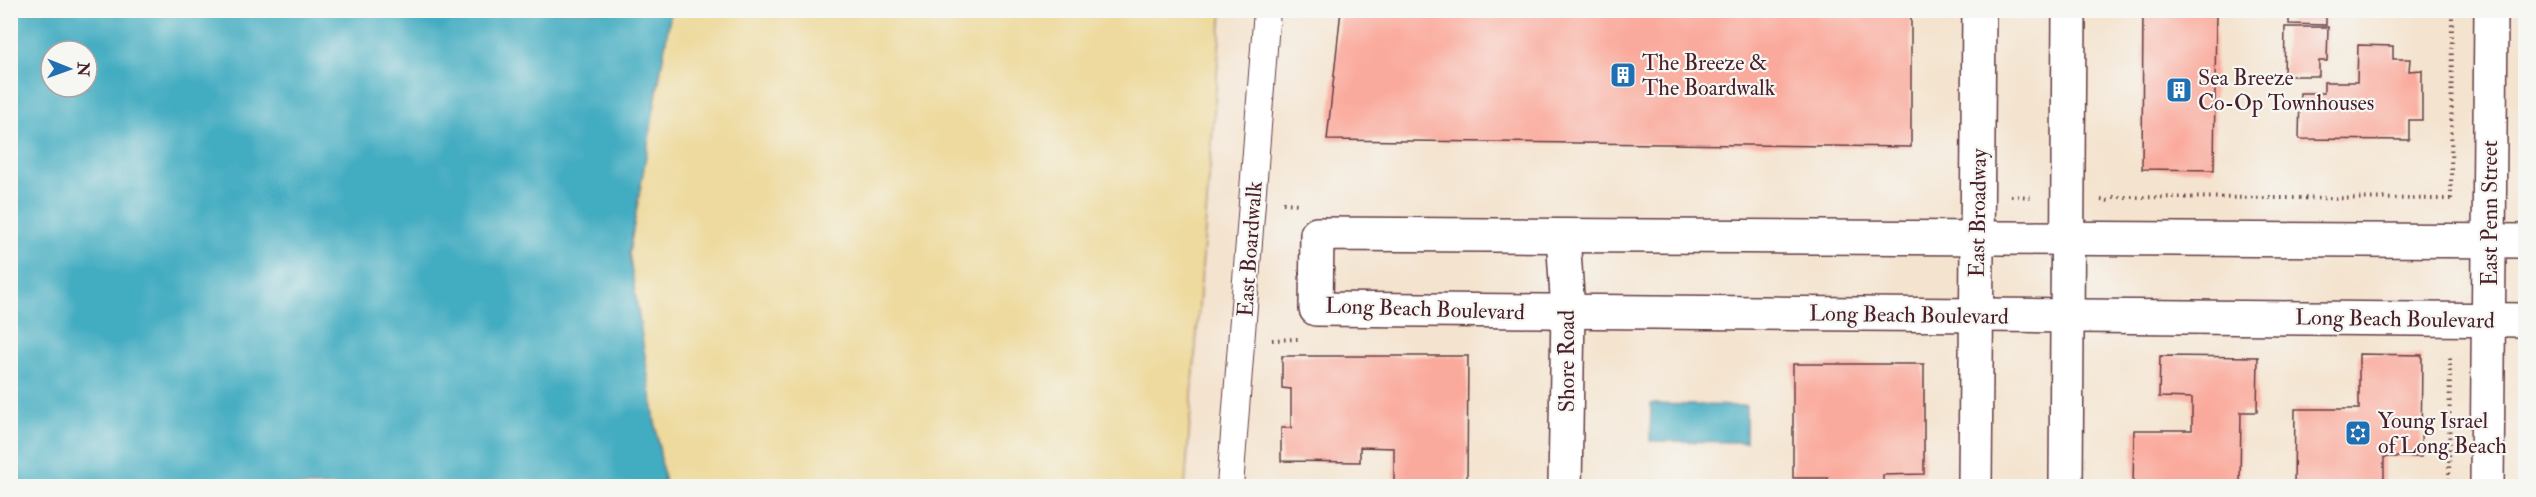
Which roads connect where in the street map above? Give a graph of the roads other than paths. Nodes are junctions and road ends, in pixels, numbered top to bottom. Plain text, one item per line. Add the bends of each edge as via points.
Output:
1 (1267, 10) edge
2 (1979, 10) edge
3 (2069, 10) edge
4 (2491, 10) edge
5 (1563, 236) junction
6 (1977, 238) junction
7 (2067, 238) junction
8 (2489, 240) junction
9 (2526, 241) edge
10 (1568, 311) junction
11 (1975, 314) junction
12 (2067, 316) junction
13 (2488, 319) junction
14 (2526, 320) edge
15 (1230, 486) edge
16 (1565, 486) edge
17 (1975, 486) edge
18 (2066, 486) edge
19 (2487, 486) edge

1 - 15 street, East Boardwalk
2 - 6 street, East Broadway
3 - 7 street
4 - 8 street, East Penn Street
5 - 6 street, Long Beach Boulevard
5 - 10 street, Shore Road
5 - 10 street, Long Beach Boulevard via 1317,234 1317,309
6 - 7 street, Long Beach Boulevard
6 - 11 street, East Broadway
7 - 8 street, Long Beach Boulevard
7 - 12 street
8 - 9 street, Long Beach Boulevard
8 - 13 street, East Penn Street
10 - 11 street, Long Beach Boulevard
10 - 16 street, Shore Road
11 - 12 street, Long Beach Boulevard
11 - 17 street, East Broadway
12 - 13 street, Long Beach Boulevard
12 - 18 street
13 - 14 street, Long Beach Boulevard
13 - 19 street, East Penn Street

